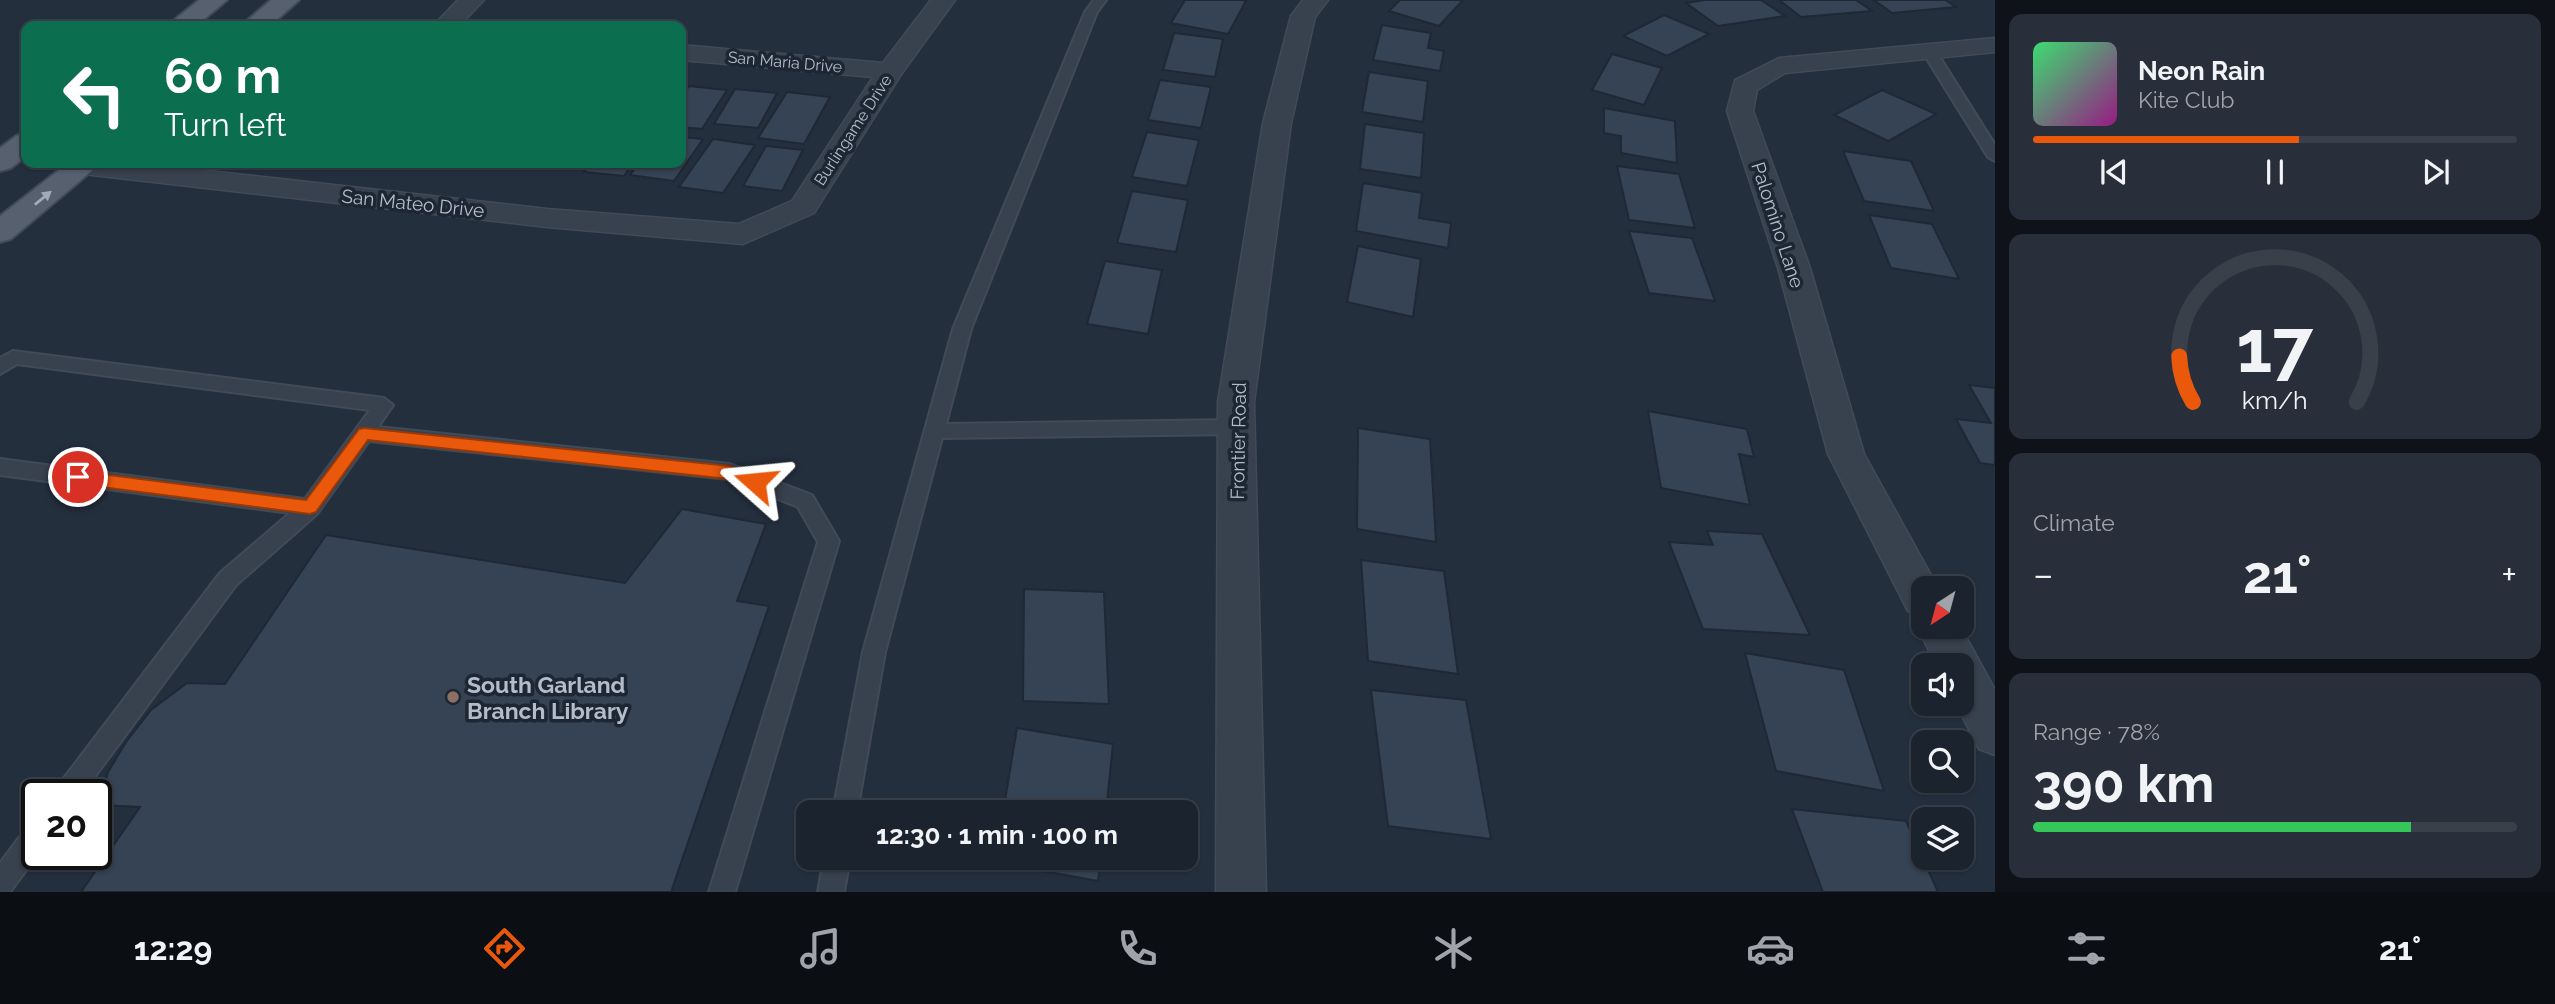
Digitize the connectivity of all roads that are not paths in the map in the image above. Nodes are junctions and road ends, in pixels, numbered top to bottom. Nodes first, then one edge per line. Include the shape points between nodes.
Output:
1 (215, 0) edge
2 (287, 0) edge
3 (472, 0) edge
4 (943, 0) edge
5 (1100, 0) edge
6 (1315, 0) edge
7 (187, 21) edge
8 (260, 21) edge
9 (450, 21) edge
10 (1995, 45) edge
11 (1929, 51) junction
12 (686, 52) edge
13 (890, 71) junction
14 (21, 146) edge
15 (1995, 156) edge
16 (0, 162) edge
17 (79, 168) edge
18 (115, 168) edge
19 (308, 168) edge
20 (286, 190) junction
21 (0, 232) edge
22 (743, 234) joint
23 (0, 368) edge
24 (1236, 427) junction
25 (934, 430) junction
26 (364, 433) junction
27 (0, 467) edge
28 (310, 508) junction
29 (1911, 576) edge
30 (1974, 694) edge
31 (1995, 734) edge
32 (78, 779) edge
33 (847, 800) edge
34 (21, 856) edge
35 (835, 870) edge
36 (0, 884) edge
37 (723, 892) edge
38 (831, 892) edge
39 (1241, 892) edge

1 - 7 main road
2 - 8 main road
3 - 9 street
4 - 13 street, Burlingame Drive
5 - 25 lane via 1047,115 962,329
6 - 24 street, Frontier Road via 1303,16 1277,123
10 - 11 street, Palomino Lane
11 - 15 lane
11 - 29 street, Palomino Lane via 1779,66 1744,86 1740,111 1794,268 1846,454
12 - 13 street, San Maria Drive
13 - 22 street, Burlingame Drive via 803,207
14 - 16 main road
21 -> 17 main road
18 - 20 street, San Mateo Drive
19 - 20 street
20 - 22 street, San Mateo Drive
23 - 26 lane via 13,357 384,405
24 - 25 lane
24 - 39 street, Frontier Road
25 - 33 lane via 874,652
26 - 28 lane
26 - 37 lane via 730,472 806,501 829,541
27 - 28 lane
28 - 32 lane via 228,579
30 - 31 street
34 - 36 lane
35 - 38 lane

